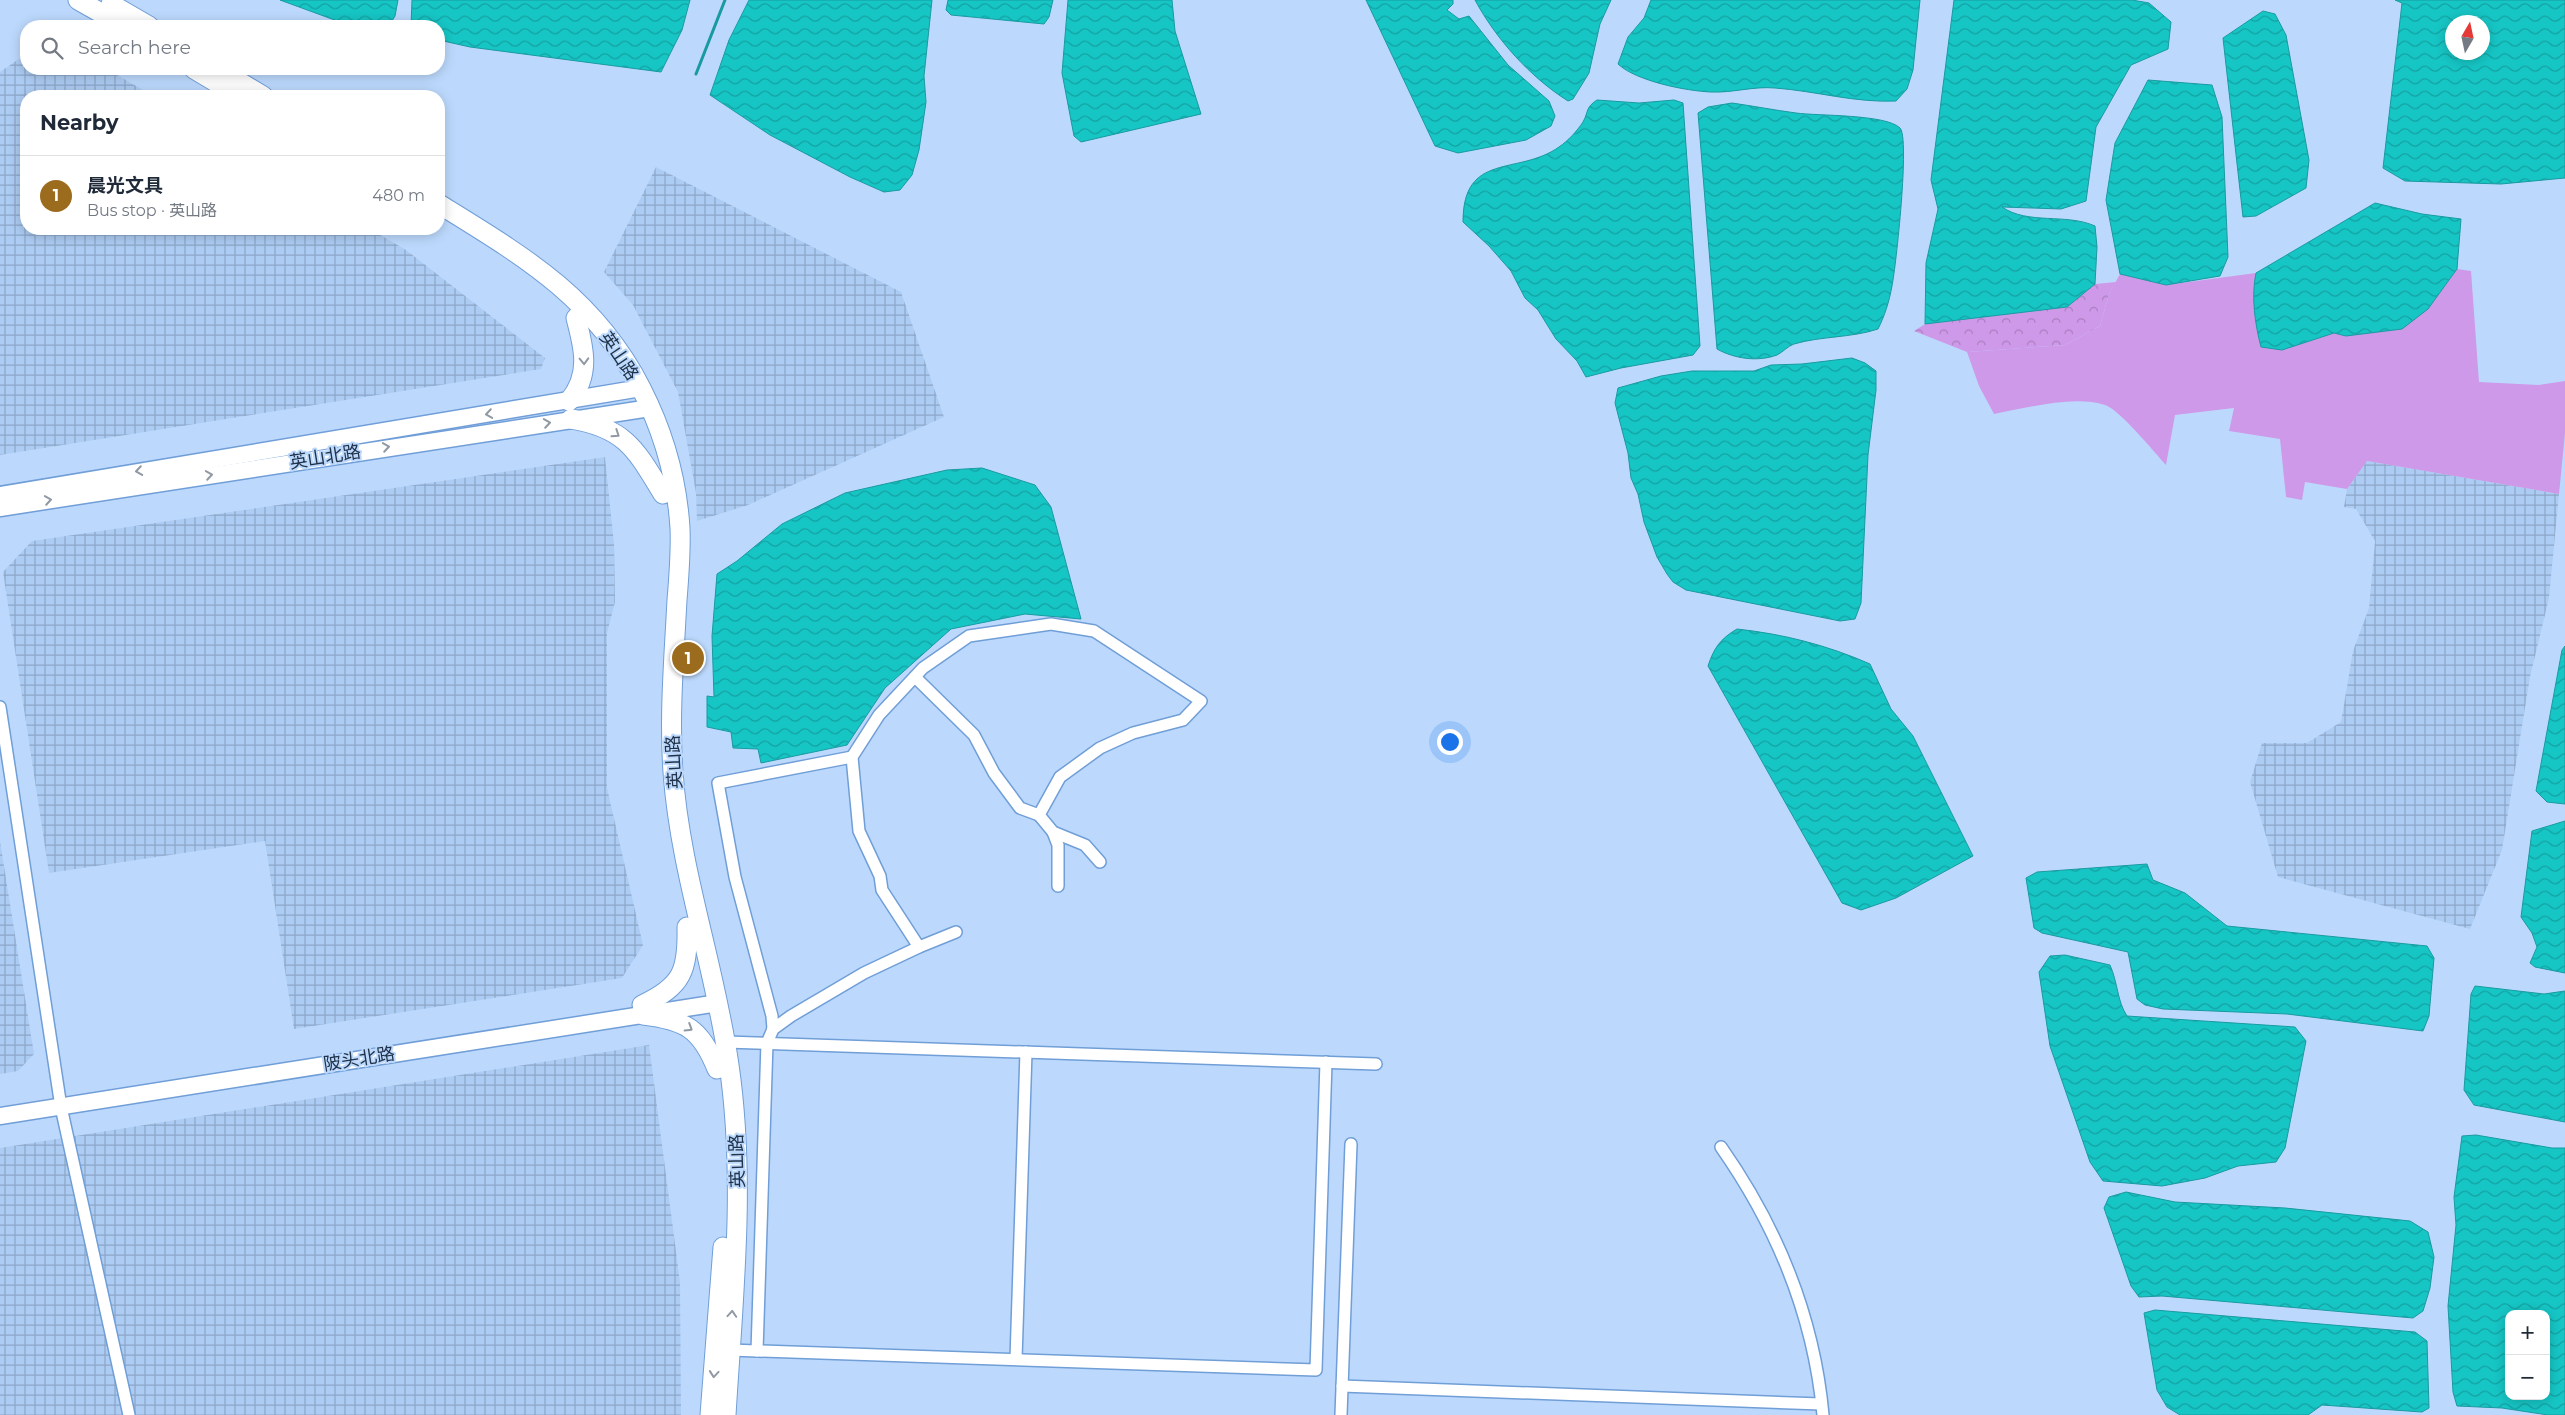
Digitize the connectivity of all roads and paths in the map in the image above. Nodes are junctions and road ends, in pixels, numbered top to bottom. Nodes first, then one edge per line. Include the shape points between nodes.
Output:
1 (78, 0) edge
2 (104, 0) edge
3 (113, 20) edge
4 (139, 20) edge
5 (204, 75) edge
6 (228, 75) edge
7 (229, 90) edge
8 (253, 90) edge
9 (445, 208) edge
10 (445, 223) edge
11 (576, 318) junction
12 (634, 390) junction
13 (643, 408) junction
14 (570, 410) junction
15 (0, 494) edge
16 (663, 494) junction
17 (0, 508) edge
18 (915, 677) junction
19 (0, 707) edge
20 (852, 757) junction
21 (1039, 815) junction
22 (1053, 832) junction
23 (1100, 862) dead end
24 (1058, 886) dead end
25 (688, 927) junction
26 (956, 932) dead end
27 (919, 947) junction
28 (711, 999) junction
29 (643, 1010) junction
30 (773, 1029) junction
31 (726, 1042) junction
32 (767, 1043) junction
33 (1026, 1052) junction
34 (1326, 1062) junction
35 (1376, 1064) dead end
36 (717, 1069) junction
37 (60, 1102) junction
38 (0, 1107) edge
39 (0, 1116) edge
40 (1351, 1144) dead end
41 (1720, 1147) dead end
42 (730, 1350) junction
43 (757, 1351) junction
44 (1016, 1359) junction
45 (1342, 1386) junction
46 (1822, 1409) edge
47 (129, 1415) edge
48 (710, 1415) edge
49 (726, 1415) edge
50 (1341, 1415) edge

1 - 3 main road
2 - 4 main road
5 - 7 main road
6 - 8 main road
9 - 12 main road, 英山路 via 534,263 561,285 608,336
10 - 11 main road, 英山路 via 526,274
11 - 12 main road, 英山路
11 -> 14 main road via 586,364
12 - 13 main road, 英山路
12 - 14 main road, 英山北路
13 - 14 main road, 英山北路
13 - 16 main road, 英山路
13 - 28 main road, 英山路 via 668,459 680,526 672,716 676,806
14 -> 15 main road, 英山北路
14 -> 16 main road via 618,434 639,456
17 -> 14 main road, 英山北路
16 - 25 main road, 英山路 via 668,561 659,716 660,774 668,840
18 - 20 street via 879,715
18 - 21 street via 974,735 994,773 1020,808
18 - 21 street via 969,636 1051,624 1094,631 1201,702 1183,720 1132,733 1100,748 1060,777
19 - 37 street
20 - 27 street via 860,831 880,876 882,890
20 - 30 street via 718,783 735,877
21 - 22 street
22 - 23 street via 1085,845
22 - 24 street via 1058,845
25 - 28 main road, 英山路
25 - 29 main road via 687,958 680,979
26 - 27 street
27 - 30 street via 864,973
28 - 29 main road, 陂头北路
28 - 31 main road, 英山路
28 - 36 main road, 英山路
29 -> 36 main road via 692,1028 708,1047
29 - 37 main road, 陂头北路
30 - 32 street
31 - 32 street
42 -> 31 main road, 英山路 via 738,1166
32 - 33 street
32 - 43 street
33 - 34 street
33 - 44 street
34 - 35 street
34 - 44 street via 1316,1370
36 -> 48 main road, 英山路 via 724,1134 725,1193
37 - 38 main road, 陂头北路
37 - 39 main road, 陂头北路
37 - 47 street
40 - 45 street
41 - 46 street via 1752,1193 1788,1269 1810,1340
42 - 43 street
42 - 49 main road, 英山路
43 - 44 street
45 - 46 street
45 - 50 street

